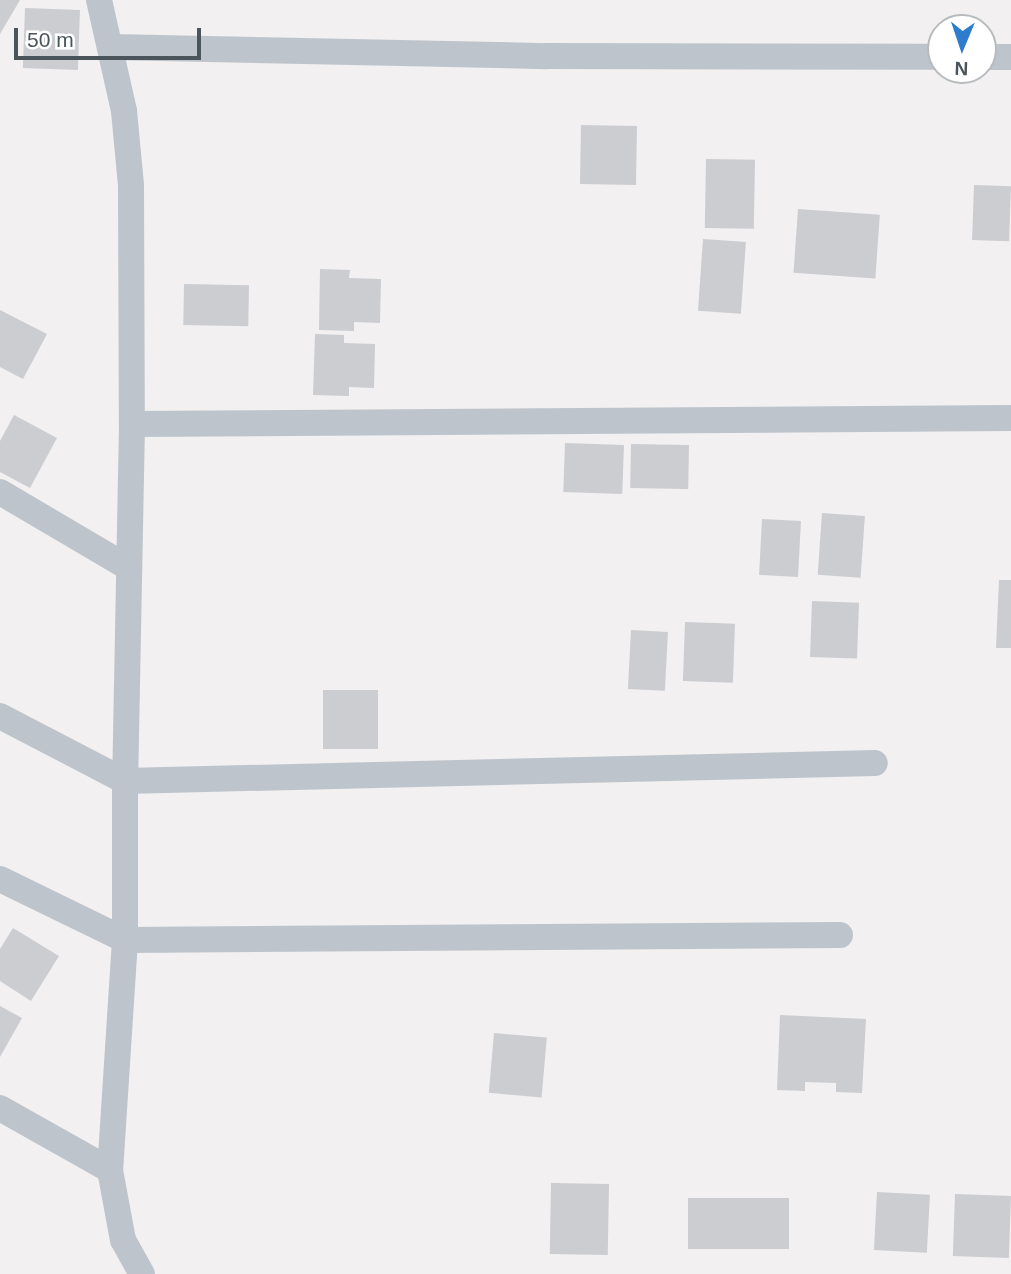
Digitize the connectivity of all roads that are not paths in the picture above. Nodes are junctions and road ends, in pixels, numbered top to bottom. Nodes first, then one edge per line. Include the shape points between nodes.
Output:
1 (99, 0) edge
2 (111, 47) junction
3 (927, 57) edge
4 (1011, 418) edge
5 (132, 424) junction
6 (0, 492) edge
7 (129, 568) junction
8 (0, 716) edge
9 (875, 763) dead end
10 (125, 781) junction
11 (0, 878) edge
12 (840, 935) dead end
13 (125, 940) junction
14 (0, 1108) edge
15 (110, 1170) junction
16 (142, 1274) edge

1 - 2 street
2 - 3 street via 547,57
2 - 5 street via 124,111 131,185
4 - 5 street
5 - 7 street
6 - 7 street
7 - 10 street
8 - 10 street
9 - 10 street
10 - 13 street
11 - 13 street
12 - 13 street
13 - 15 street
14 - 15 street
15 - 16 street via 123,1240

